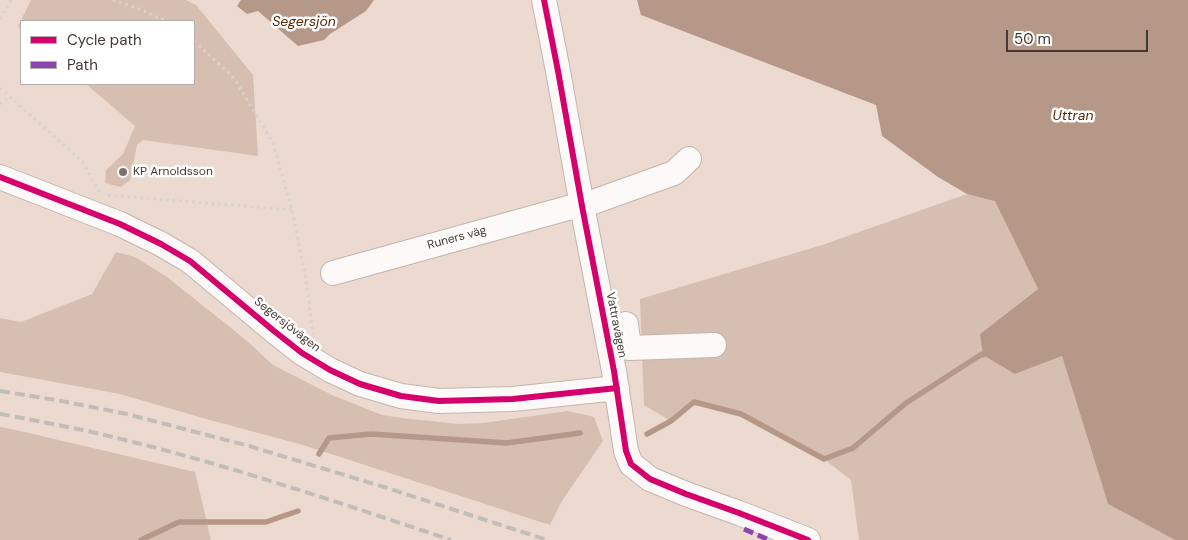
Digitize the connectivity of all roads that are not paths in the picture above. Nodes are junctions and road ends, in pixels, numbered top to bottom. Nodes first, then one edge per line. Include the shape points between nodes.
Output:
1 (544, 0) edge
2 (689, 159) dead end
3 (0, 176) edge
4 (582, 206) junction
5 (333, 272) dead end
6 (626, 324) dead end
7 (714, 345) dead end
8 (619, 346) junction
9 (617, 388) junction
10 (808, 540) edge

1 - 4 street, Vattravägen
2 - 4 street, Runers väg via 674,173
3 - 9 street, Segersjövägen via 161,244 190,261 302,353 360,384 400,396 440,401 513,399
4 - 5 street, Runers väg
4 - 8 street, Vattravägen
6 - 8 street
7 - 8 street
8 - 9 street, Vattravägen
9 - 10 street, Vattravägen via 626,451 631,464 650,479

